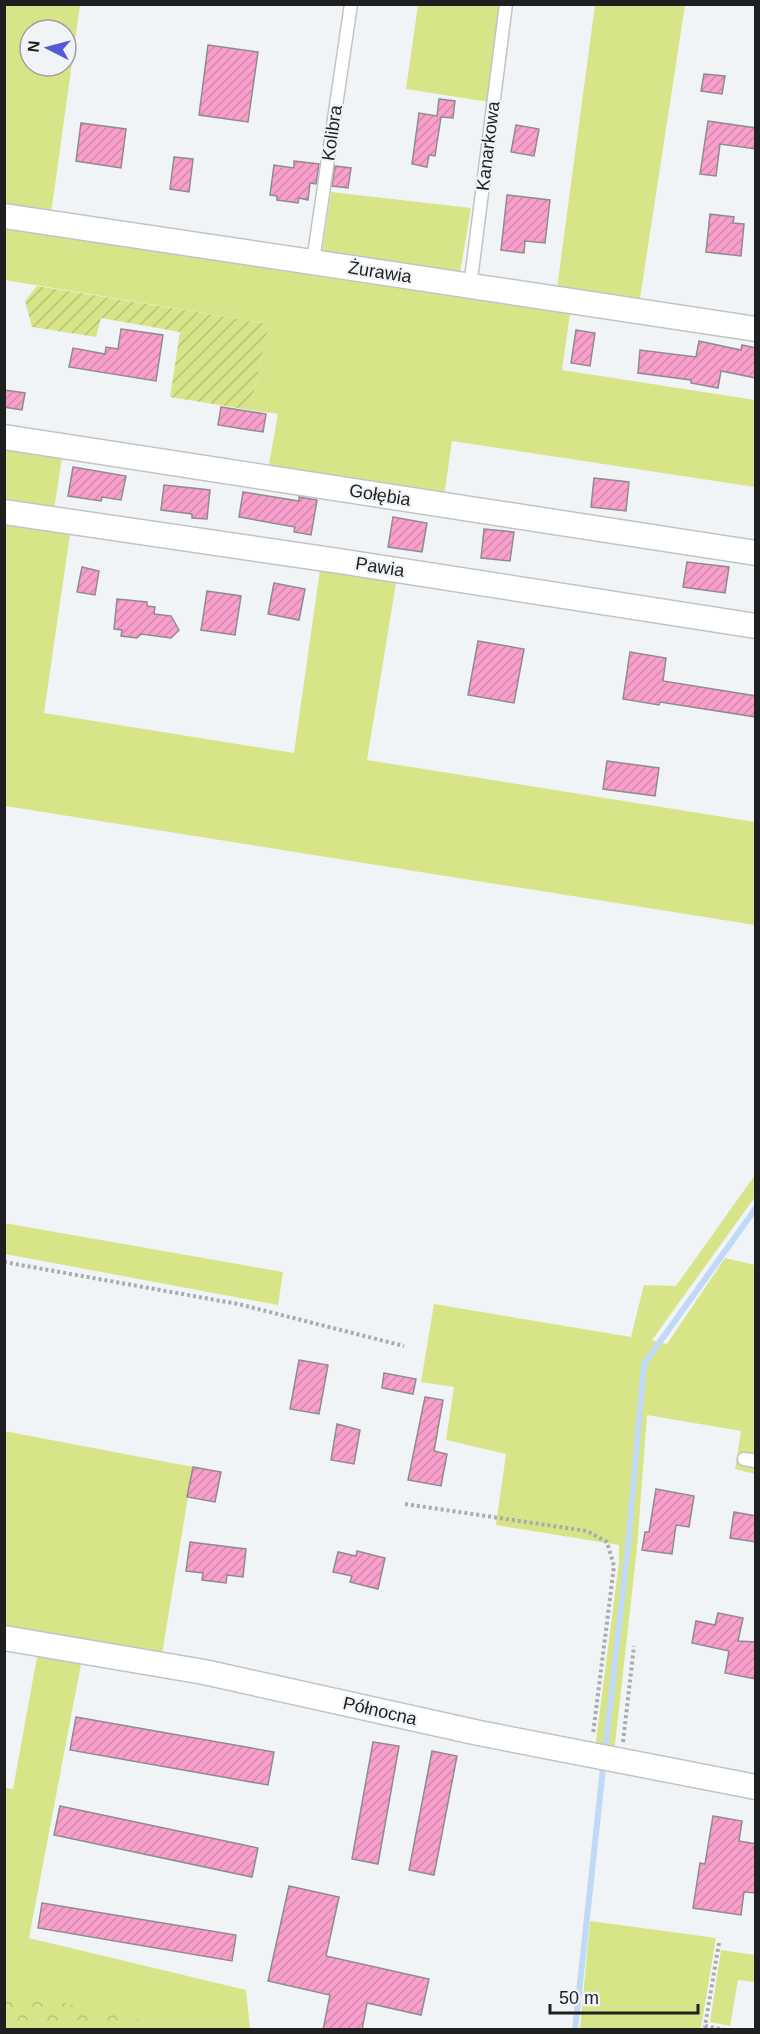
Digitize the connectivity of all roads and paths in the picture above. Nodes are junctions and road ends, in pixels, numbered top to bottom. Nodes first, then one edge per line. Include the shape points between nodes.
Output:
1 (351, 4) edge
2 (506, 4) edge
3 (4, 216) edge
4 (313, 261) junction
5 (470, 287) junction
6 (756, 329) edge
7 (4, 437) edge
8 (4, 512) edge
9 (756, 553) edge
10 (756, 626) edge
11 (4, 1262) edge
12 (404, 1346) dead end
13 (405, 1504) dead end
14 (4, 1638) edge
15 (634, 1646) dead end
16 (591, 1754) junction
17 (621, 1760) junction
18 (756, 1787) edge
19 (719, 1944) dead end
20 (725, 2030) edge

1 - 4 lane, Kolibra
2 - 5 lane, Kanarkowa
3 - 4 street, Żurawia
4 - 5 street, Żurawia
5 - 6 street, Żurawia
7 - 9 street, Gołębia
8 - 10 street, Pawia
11 - 12 path via 238,1304
13 - 16 path via 587,1531 607,1542 614,1566
14 - 16 street, Północna via 204,1672
15 - 17 path
16 - 17 street, Północna
17 - 18 street, Północna
19 - 20 path via 705,2026

